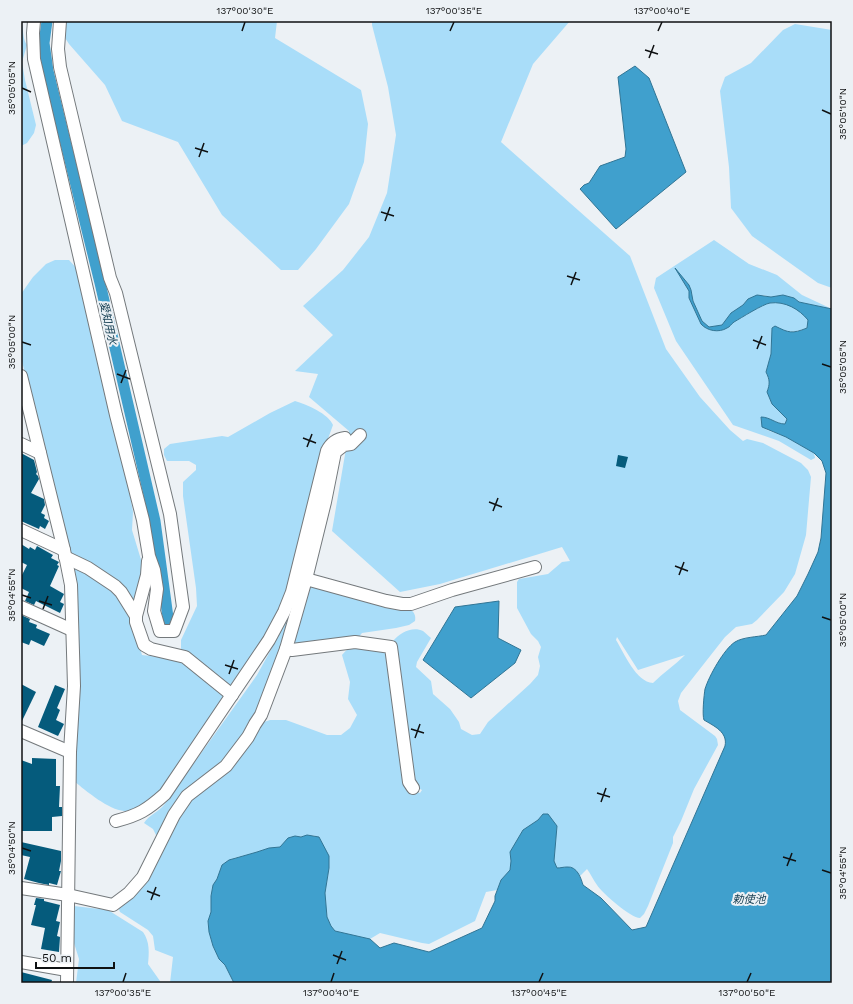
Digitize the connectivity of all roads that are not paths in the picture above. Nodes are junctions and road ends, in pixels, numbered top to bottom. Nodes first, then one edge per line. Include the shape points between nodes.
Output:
1 (34, 21) edge
2 (60, 21) edge
3 (21, 376) edge
4 (21, 444) edge
5 (40, 453) junction
6 (21, 530) edge
7 (65, 553) junction
8 (149, 556) junction
9 (535, 567) dead end
10 (306, 579) junction
11 (21, 607) edge
12 (136, 616) junction
13 (72, 630) junction
14 (286, 649) junction
15 (232, 695) junction
16 (21, 731) edge
17 (70, 752) junction
18 (413, 788) dead end
19 (116, 821) dead end
20 (21, 888) edge
21 (68, 895) junction
22 (21, 962) edge
23 (67, 970) junction
24 (67, 983) edge

1 - 8 street via 34,59 116,416 143,520
2 - 8 street via 60,66 170,514 183,607 174,632 160,631 154,611 157,590
3 - 5 street
4 - 5 street
5 - 7 street
6 - 7 street
7 - 12 street via 115,586
7 - 13 street via 71,584
8 - 12 street via 147,575
9 - 10 street via 411,604 386,601
10 - 14 street
10 - 15 street via 335,452 344,445 351,444 360,435 338,439 327,450 292,592 269,640
11 - 13 street
12 - 15 street via 144,645 185,657
13 - 17 street via 74,686
14 - 18 street via 355,642 391,647 409,782
14 - 21 street via 261,715 248,737 226,766 187,796 174,815 143,877 129,893 113,905
15 - 19 street via 165,794 150,808 135,816
16 - 17 street
17 - 21 street
20 - 21 street
21 - 23 street
22 - 23 street
23 - 24 street

